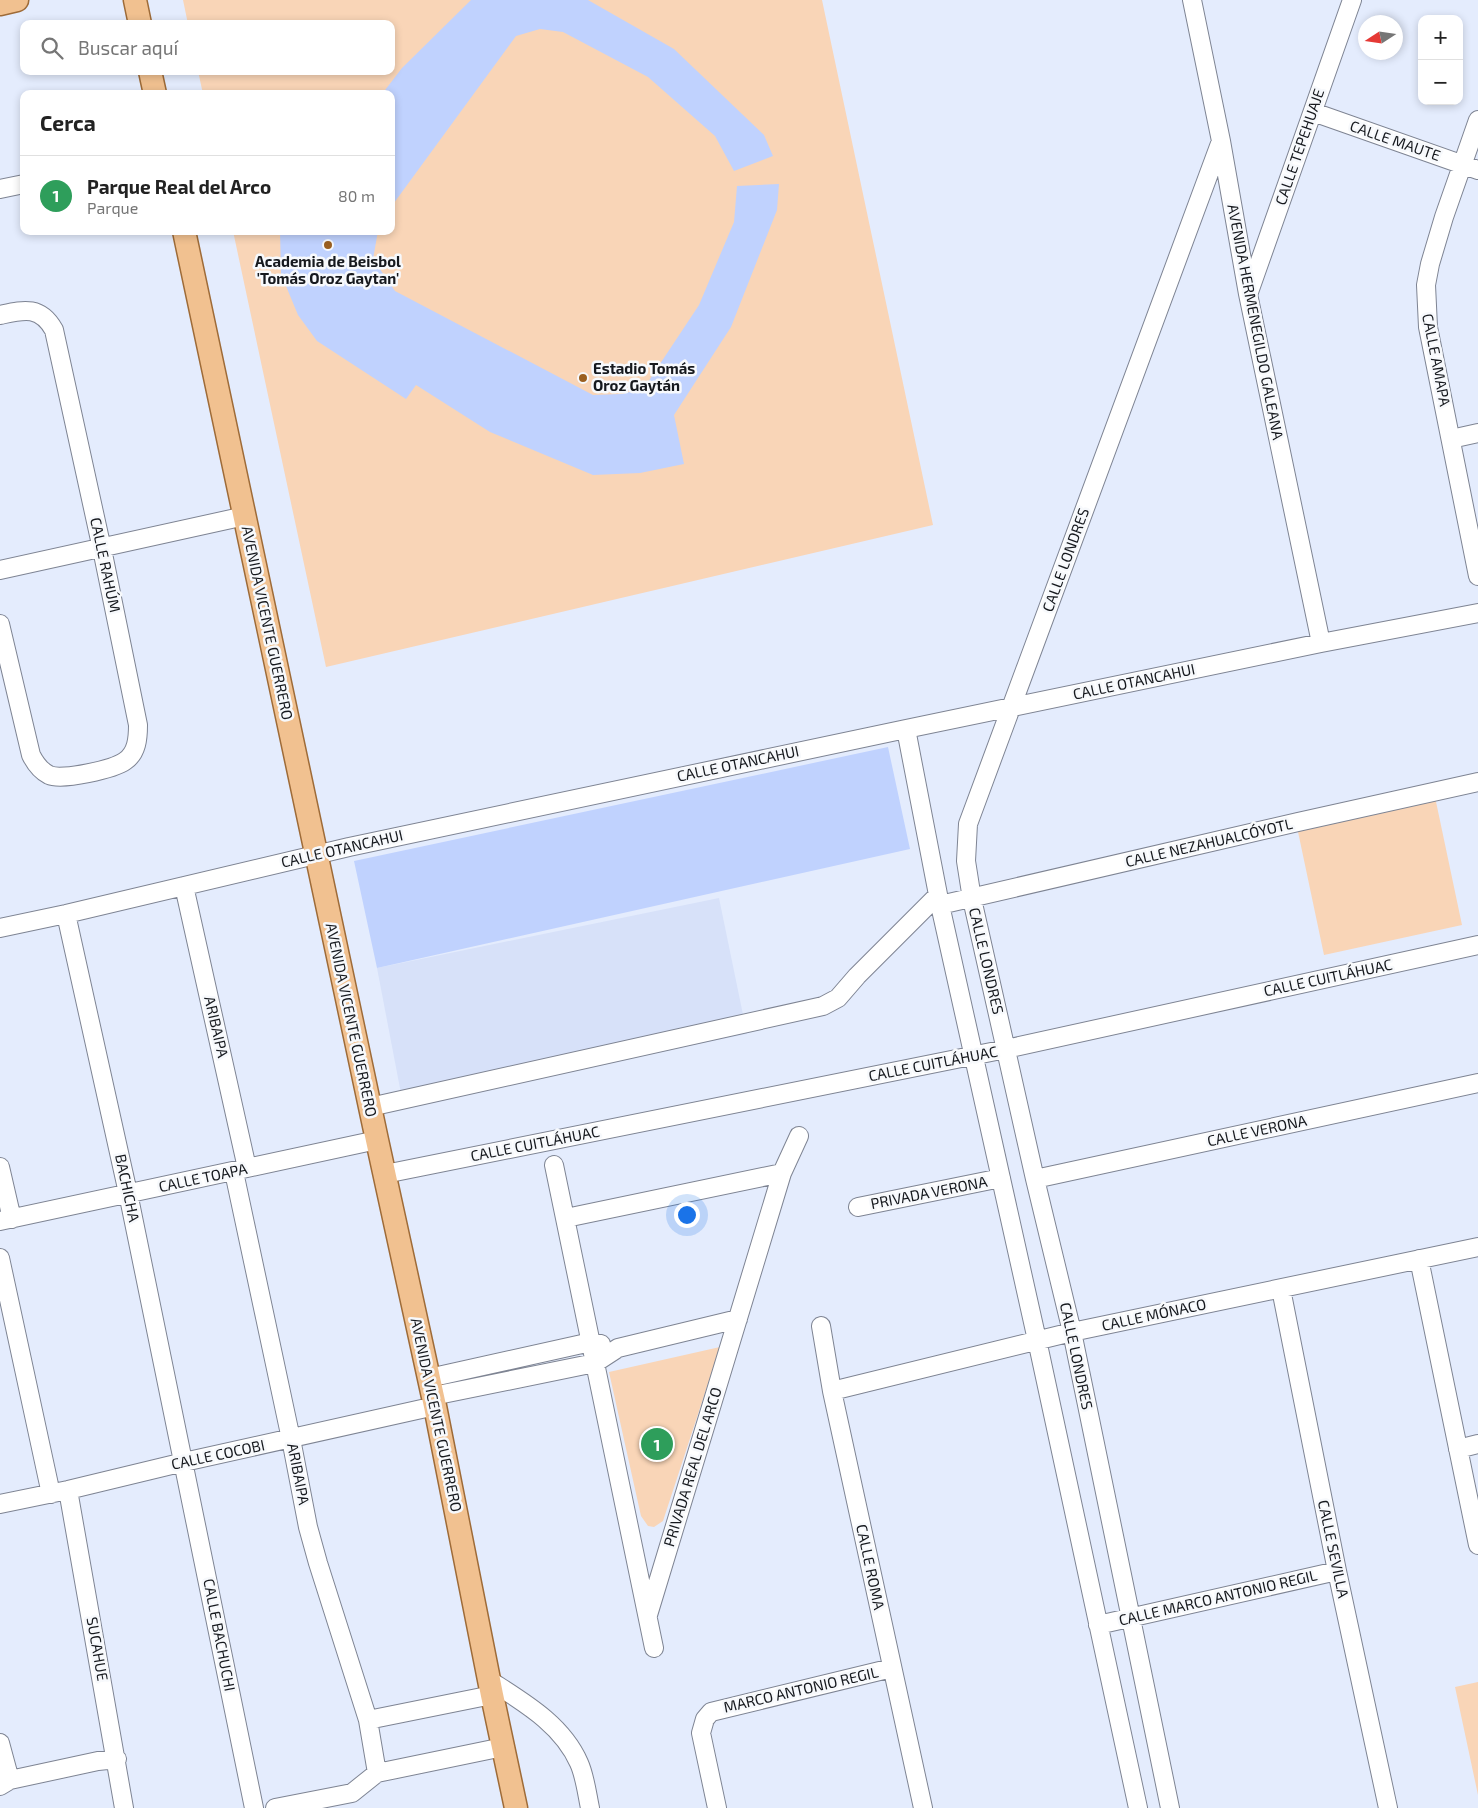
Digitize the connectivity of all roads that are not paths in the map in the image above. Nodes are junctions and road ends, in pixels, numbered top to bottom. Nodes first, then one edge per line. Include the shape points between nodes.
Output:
1 (17, 0) edge
2 (134, 0) edge
3 (1192, 0) edge
4 (1352, 0) edge
5 (0, 4) edge
6 (139, 20) edge
7 (151, 75) edge
8 (154, 90) edge
9 (1313, 112) junction
10 (1478, 120) edge
11 (1221, 141) junction
12 (1470, 167) edge
13 (20, 185) edge
14 (0, 189) edge
15 (185, 235) edge
16 (1248, 294) junction
17 (0, 315) edge
18 (1478, 433) edge
19 (1451, 439) junction
20 (245, 516) junction
21 (102, 549) junction
22 (0, 570) edge
23 (1478, 576) edge
24 (1478, 613) edge
25 (0, 624) edge
26 (1321, 643) junction
27 (1011, 708) junction
28 (906, 729) junction
29 (1478, 782) edge
30 (316, 855) junction
31 (184, 886) junction
32 (972, 898) junction
33 (939, 900) junction
34 (66, 914) junction
35 (0, 928) edge
36 (1478, 945) edge
37 (1006, 1049) junction
38 (973, 1056) junction
39 (1478, 1083) edge
40 (370, 1107) junction
41 (799, 1136) dead end
42 (376, 1140) junction
43 (554, 1165) dead end
44 (0, 1167) edge
45 (241, 1170) junction
46 (782, 1173) junction
47 (385, 1174) junction
48 (1001, 1178) junction
49 (1035, 1179) junction
50 (128, 1194) junction
51 (858, 1207) dead end
52 (566, 1218) junction
53 (6, 1220) edge
54 (1478, 1247) edge
55 (0, 1258) edge
56 (1419, 1259) junction
57 (1281, 1289) junction
58 (738, 1319) junction
59 (821, 1326) dead end
60 (1072, 1332) junction
61 (1037, 1340) junction
62 (591, 1342) junction
63 (618, 1348) junction
64 (595, 1363) junction
65 (832, 1391) junction
66 (432, 1393) junction
67 (291, 1439) junction
68 (1478, 1444) edge
69 (1458, 1449) junction
70 (184, 1462) junction
71 (59, 1492) junction
72 (0, 1504) edge
73 (1478, 1545) edge
74 (1337, 1571) junction
75 (648, 1615) junction
76 (1130, 1618) junction
77 (1098, 1624) junction
78 (654, 1648) dead end
79 (892, 1668) junction
80 (490, 1688) junction
81 (368, 1720) junction
82 (0, 1743) edge
83 (503, 1747) junction
84 (117, 1759) junction
85 (377, 1773) junction
86 (5, 1783) edge
87 (354, 1800) edge
88 (124, 1808) edge
89 (254, 1808) edge
90 (275, 1808) edge
91 (516, 1808) edge
92 (590, 1808) edge
93 (717, 1808) edge
94 (923, 1808) edge
95 (1138, 1808) edge
96 (1170, 1808) edge
97 (1388, 1808) edge

1 - 5 main road
2 - 6 main road
3 - 11 street, AVENIDA HERMENEGILDO GALEANA
4 - 9 street, CALLE TEPEHUAJE
7 - 8 main road
9 - 12 street, CALLE MAUTE
9 - 16 street, CALLE TEPEHUAJE
10 - 12 street, CALLE AMAPA
11 - 16 street, AVENIDA HERMENEGILDO GALEANA
11 - 27 street, CALLE LONDRES
12 - 19 street, CALLE AMAPA via 1444,217 1426,285 1428,326
13 - 14 street
15 - 20 main road, AVENIDA VICENTE GUERRERO
16 - 26 street, AVENIDA HERMENEGILDO GALEANA
17 - 21 street, CALLE RAHÚM via 23,310 35,312 49,321 54,330
18 - 19 street
19 - 23 street, CALLE AMAPA
20 - 21 street
20 - 30 main road, AVENIDA VICENTE GUERRERO
21 - 22 street
21 - 25 street, CALLE RAHÚM via 138,726 138,743 125,761 90,773 55,777 48,775 35,762
24 - 26 street, CALLE OTANCAHUI
26 - 27 street, CALLE OTANCAHUI
27 - 28 street, CALLE OTANCAHUI
27 - 32 street, CALLE LONDRES via 968,824 966,861
28 - 30 street, CALLE OTANCAHUI
28 - 33 street
29 - 32 street, CALLE NEZAHUALCÓYOTL
30 - 31 street, CALLE OTANCAHUI
30 - 40 main road, AVENIDA VICENTE GUERRERO
31 - 34 street, CALLE OTANCAHUI
31 - 45 street, ARIBAIPA
32 - 33 street, CALLE NEZAHUALCÓYOTL
32 - 37 street, CALLE LONDRES
33 - 38 street
33 - 40 street via 857,976 838,998 823,1006
34 - 35 street, CALLE OTANCAHUI
34 - 50 street, BACHICHA
36 - 37 street, CALLE CUITLÁHUAC
37 - 38 street, CALLE CUITLÁHUAC
37 - 49 street, CALLE LONDRES
38 - 47 street, CALLE CUITLÁHUAC
38 - 48 street
39 - 49 street, CALLE VERONA
40 - 42 main road, AVENIDA VICENTE GUERRERO
41 - 46 street, PRIVADA REAL DEL ARCO
42 - 45 street, CALLE TOAPA
42 - 47 main road, AVENIDA VICENTE GUERRERO
43 - 52 street, PRIVADA REAL DEL ARCO
44 - 53 street
45 - 50 street, CALLE TOAPA
45 - 67 street, ARIBAIPA
46 - 52 street
46 - 58 street, PRIVADA REAL DEL ARCO
47 - 66 main road, AVENIDA VICENTE GUERRERO
48 - 51 street, PRIVADA VERONA
48 - 61 street
49 - 60 street, CALLE LONDRES
50 - 53 street, CALLE TOAPA
50 - 70 street, BACHICHA
52 - 62 street, PRIVADA REAL DEL ARCO
54 - 56 street, CALLE MÓNACO
55 - 71 street, SUCAHUE
56 - 57 street, CALLE MÓNACO
56 - 69 street
57 - 60 street, CALLE MÓNACO
57 - 74 street, CALLE SEVILLA
58 - 63 street
58 - 75 street, PRIVADA REAL DEL ARCO
59 - 65 street, CALLE ROMA
60 - 61 street, CALLE MÓNACO
60 - 76 street, CALLE LONDRES
61 - 65 street, CALLE MÓNACO
61 - 77 street
62 - 63 street
62 - 64 street, PRIVADA REAL DEL ARCO
62 - 66 street
63 - 64 street
64 - 66 street
64 - 75 street, PRIVADA REAL DEL ARCO
65 - 79 street, CALLE ROMA
66 - 67 street, CALLE COCOBI
66 - 80 main road, AVENIDA VICENTE GUERRERO
67 - 70 street, CALLE COCOBI
67 - 81 street, ARIBAIPA via 308,1526
68 - 69 street
69 - 73 street
70 - 71 street, CALLE COCOBI
70 - 89 street, CALLE BACHUCHI
71 - 72 street, CALLE COCOBI
71 - 84 street, SUCAHUE
74 - 76 street, CALLE MARCO ANTONIO REGIL
74 - 97 street, CALLE SEVILLA
75 - 78 street, PRIVADA REAL DEL ARCO
76 - 77 street, CALLE MARCO ANTONIO REGIL
76 - 96 street, CALLE LONDRES
77 - 95 street
79 - 93 street, MARCO ANTONIO REGIL via 711,1712 701,1733
79 - 94 street, CALLE ROMA
80 - 81 street
80 - 83 main road, AVENIDA VICENTE GUERRERO
80 - 92 street via 529,1705 570,1745 580,1764
81 - 85 street, ARIBAIPA
82 - 86 street
83 - 85 street
83 - 91 main road, AVENIDA VICENTE GUERRERO
84 - 86 street
84 - 88 street, SUCAHUE
85 - 87 street
87 - 90 street

